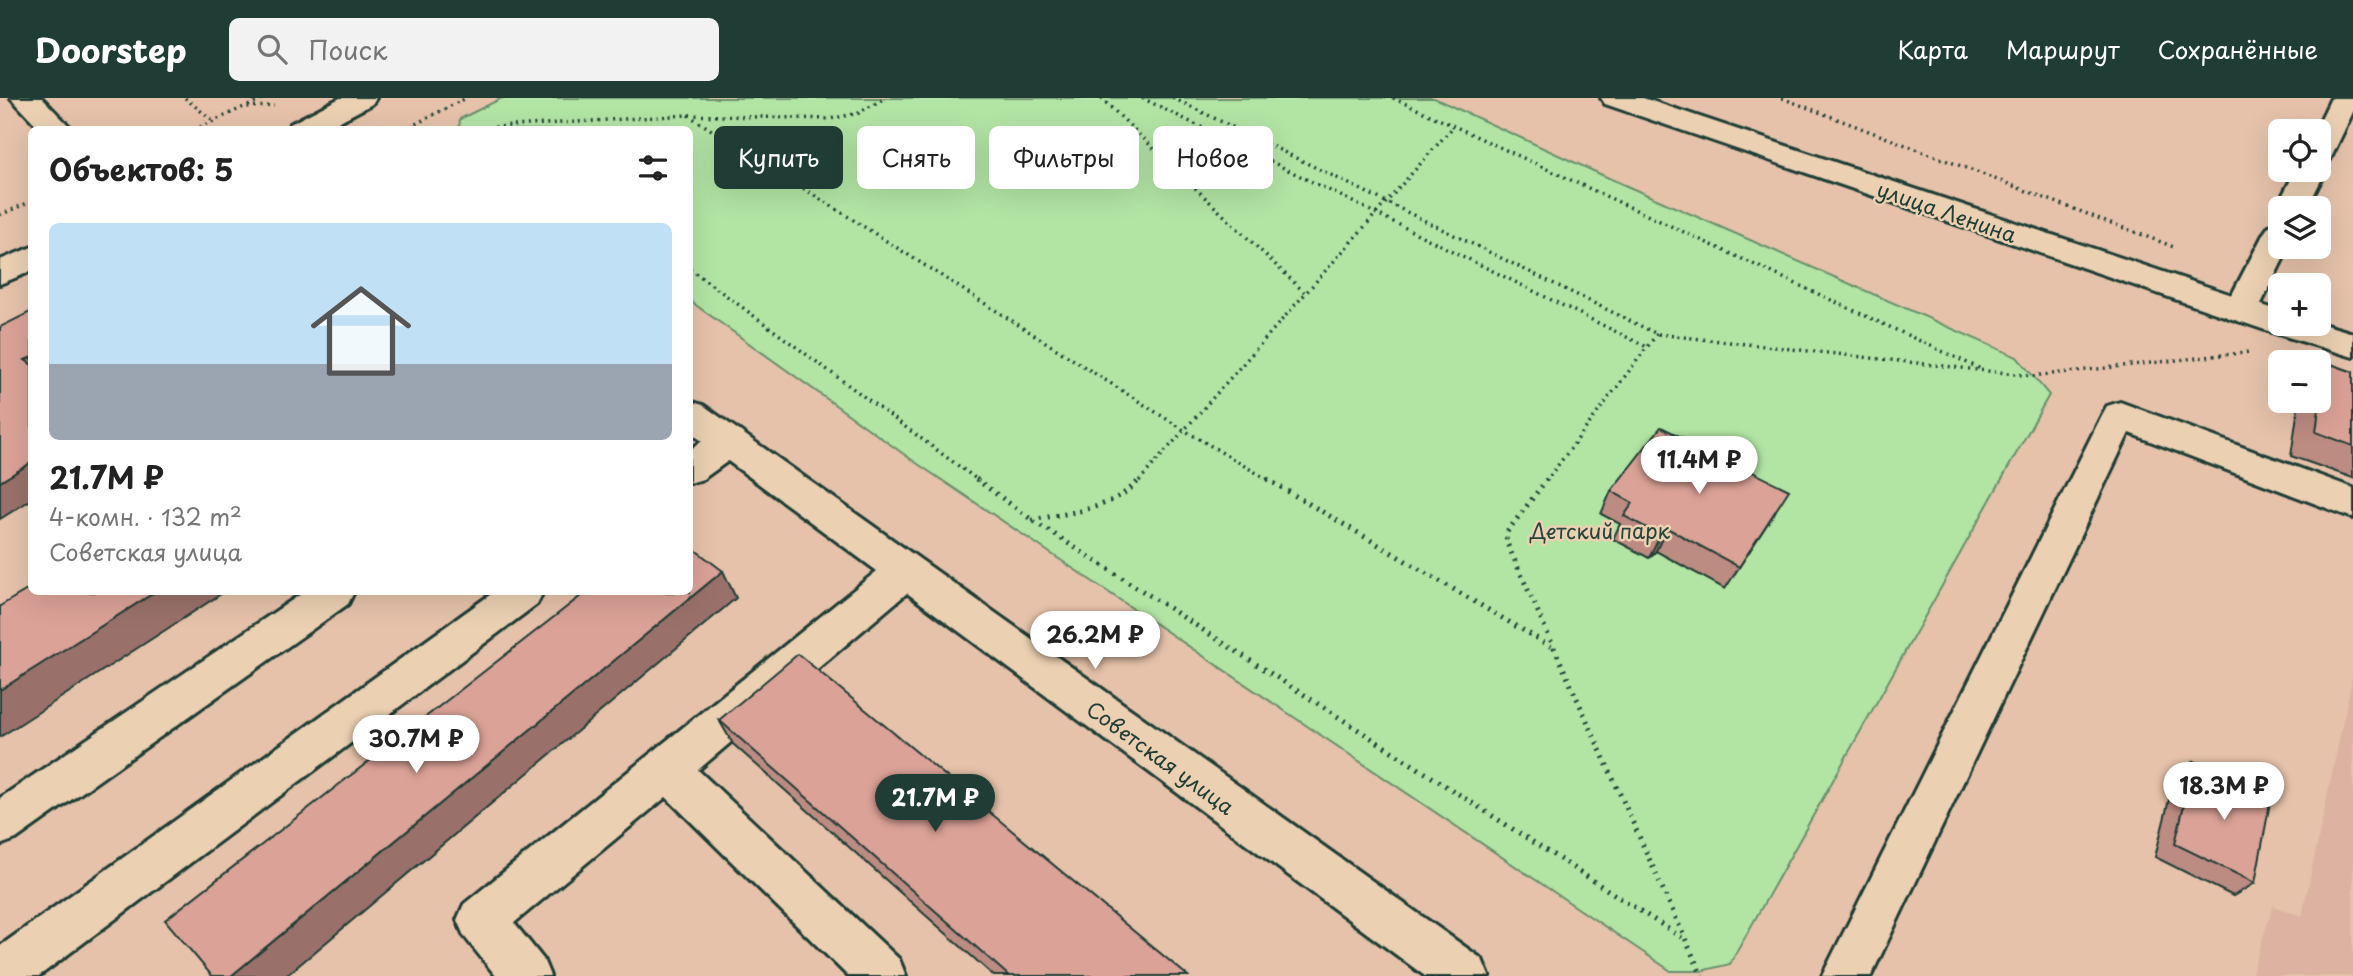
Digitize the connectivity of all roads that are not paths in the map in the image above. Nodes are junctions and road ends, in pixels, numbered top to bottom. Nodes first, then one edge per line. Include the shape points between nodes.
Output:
1 (25, 98) edge
2 (362, 98) edge
3 (1615, 98) edge
4 (2345, 98) edge
5 (55, 126) edge
6 (308, 126) edge
7 (2331, 128) edge
8 (2268, 257) edge
9 (28, 260) edge
10 (0, 274) edge
11 (2241, 310) junction
12 (2268, 319) edge
13 (2324, 336) edge
14 (2353, 345) edge
15 (693, 416) edge
16 (726, 443) junction
17 (693, 467) edge
18 (2353, 503) edge
19 (904, 572) junction
20 (330, 595) edge
21 (519, 595) edge
22 (667, 769) junction
23 (0, 824) edge
24 (0, 975) edge
25 (526, 976) edge
26 (882, 976) edge
27 (1465, 976) edge
28 (1846, 976) edge

1 - 5 street
2 - 6 street
3 - 11 street, улица Ленина
4 - 7 street
8 - 11 street
9 - 10 street
11 - 12 street, улица Ленина
13 - 14 street, улица Ленина
15 - 16 street, Советская улица
16 - 17 street
16 - 19 street, Советская улица
18 - 28 street via 2120,415
19 - 22 street
19 - 27 street, Советская улица
20 - 23 street
21 - 24 street
22 - 25 street via 481,920
22 - 26 street

